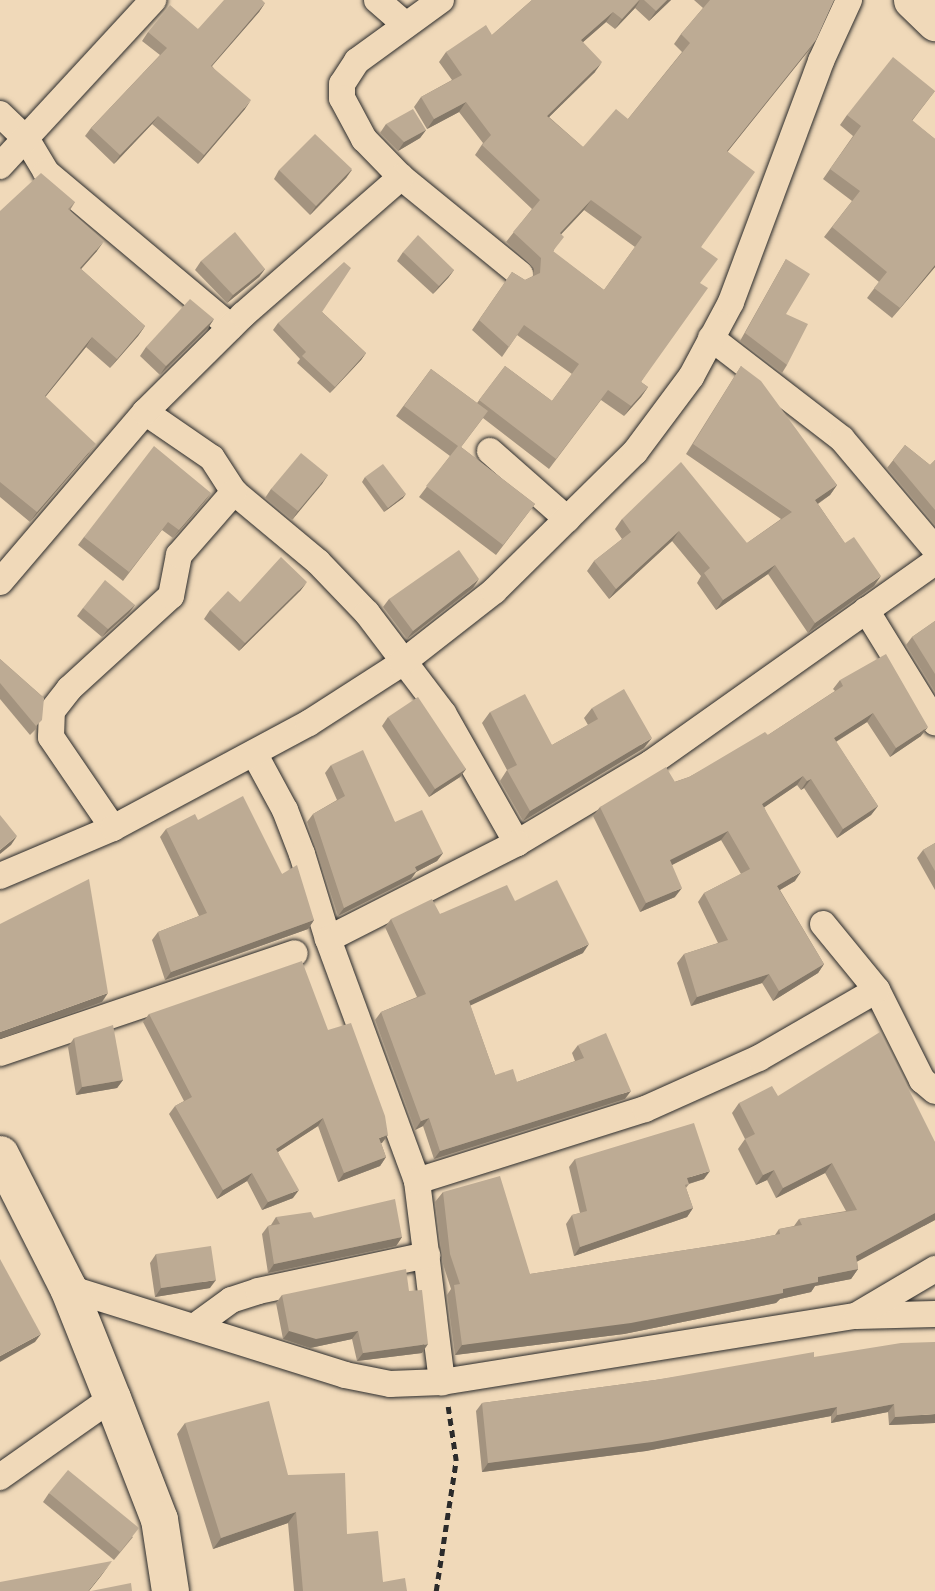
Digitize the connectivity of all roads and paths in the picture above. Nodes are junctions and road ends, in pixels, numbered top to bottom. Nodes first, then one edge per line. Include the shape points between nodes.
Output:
1 (153, 0) edge
2 (377, 0) edge
3 (441, 0) edge
4 (849, 0) edge
5 (912, 0) edge
6 (935, 22) edge
7 (406, 25) junction
8 (0, 114) edge
9 (27, 140) junction
10 (0, 166) edge
11 (401, 177) junction
12 (520, 274) edge
13 (231, 327) junction
14 (711, 338) junction
15 (145, 412) junction
16 (491, 451) dead end
17 (234, 492) junction
18 (567, 519) junction
19 (935, 549) edge
20 (935, 562) edge
21 (0, 582) edge
22 (866, 610) junction
23 (402, 663) junction
24 (935, 722) edge
25 (254, 753) junction
26 (113, 828) junction
27 (517, 844) junction
28 (0, 876) edge
29 (823, 924) dead end
30 (328, 939) junction
31 (295, 953) dead end
32 (877, 989) junction
33 (0, 1053) edge
34 (935, 1091) edge
35 (0, 1154) edge
36 (416, 1181) junction
37 (427, 1255) junction
38 (935, 1269) edge
39 (68, 1288) junction
40 (935, 1314) edge
41 (856, 1316) junction
42 (194, 1328) junction
43 (442, 1382) junction
44 (112, 1398) junction
45 (0, 1478) edge
46 (170, 1591) edge
47 (436, 1591) edge

1 - 9 street
2 - 7 street
3 - 7 street
4 - 14 street via 821,61 731,302
5 - 6 main road
7 - 11 street via 357,61 342,84 342,98 364,139
8 - 9 street
9 - 10 street
9 - 13 street via 46,172
11 - 12 street
11 - 13 street
13 - 15 street
14 - 18 street via 691,377 635,452
14 - 19 street via 842,439
15 - 17 street via 212,458
15 - 21 street
16 - 18 street
17 - 23 street via 318,562 368,613
17 - 26 street via 179,555 171,596 69,689 52,712 51,737
18 - 23 street via 494,591
20 - 22 street
22 - 24 street
22 - 27 street via 651,763
23 - 25 street
23 - 27 street via 443,713
25 - 26 street
25 - 30 street via 285,810
26 - 28 street
27 - 30 street
29 - 32 street
30 - 36 street
31 - 33 street
32 - 34 street via 922,1080
32 - 36 street via 760,1058 645,1109
35 - 39 main road
36 - 37 street
37 - 42 street via 258,1291 231,1300
37 - 43 street
38 - 41 street
39 - 42 street
39 - 44 main road
40 - 41 street
41 - 43 street
42 - 43 street via 345,1375 390,1384
43 - 47 path via 456,1461
44 - 45 street
44 - 46 main road via 159,1519

